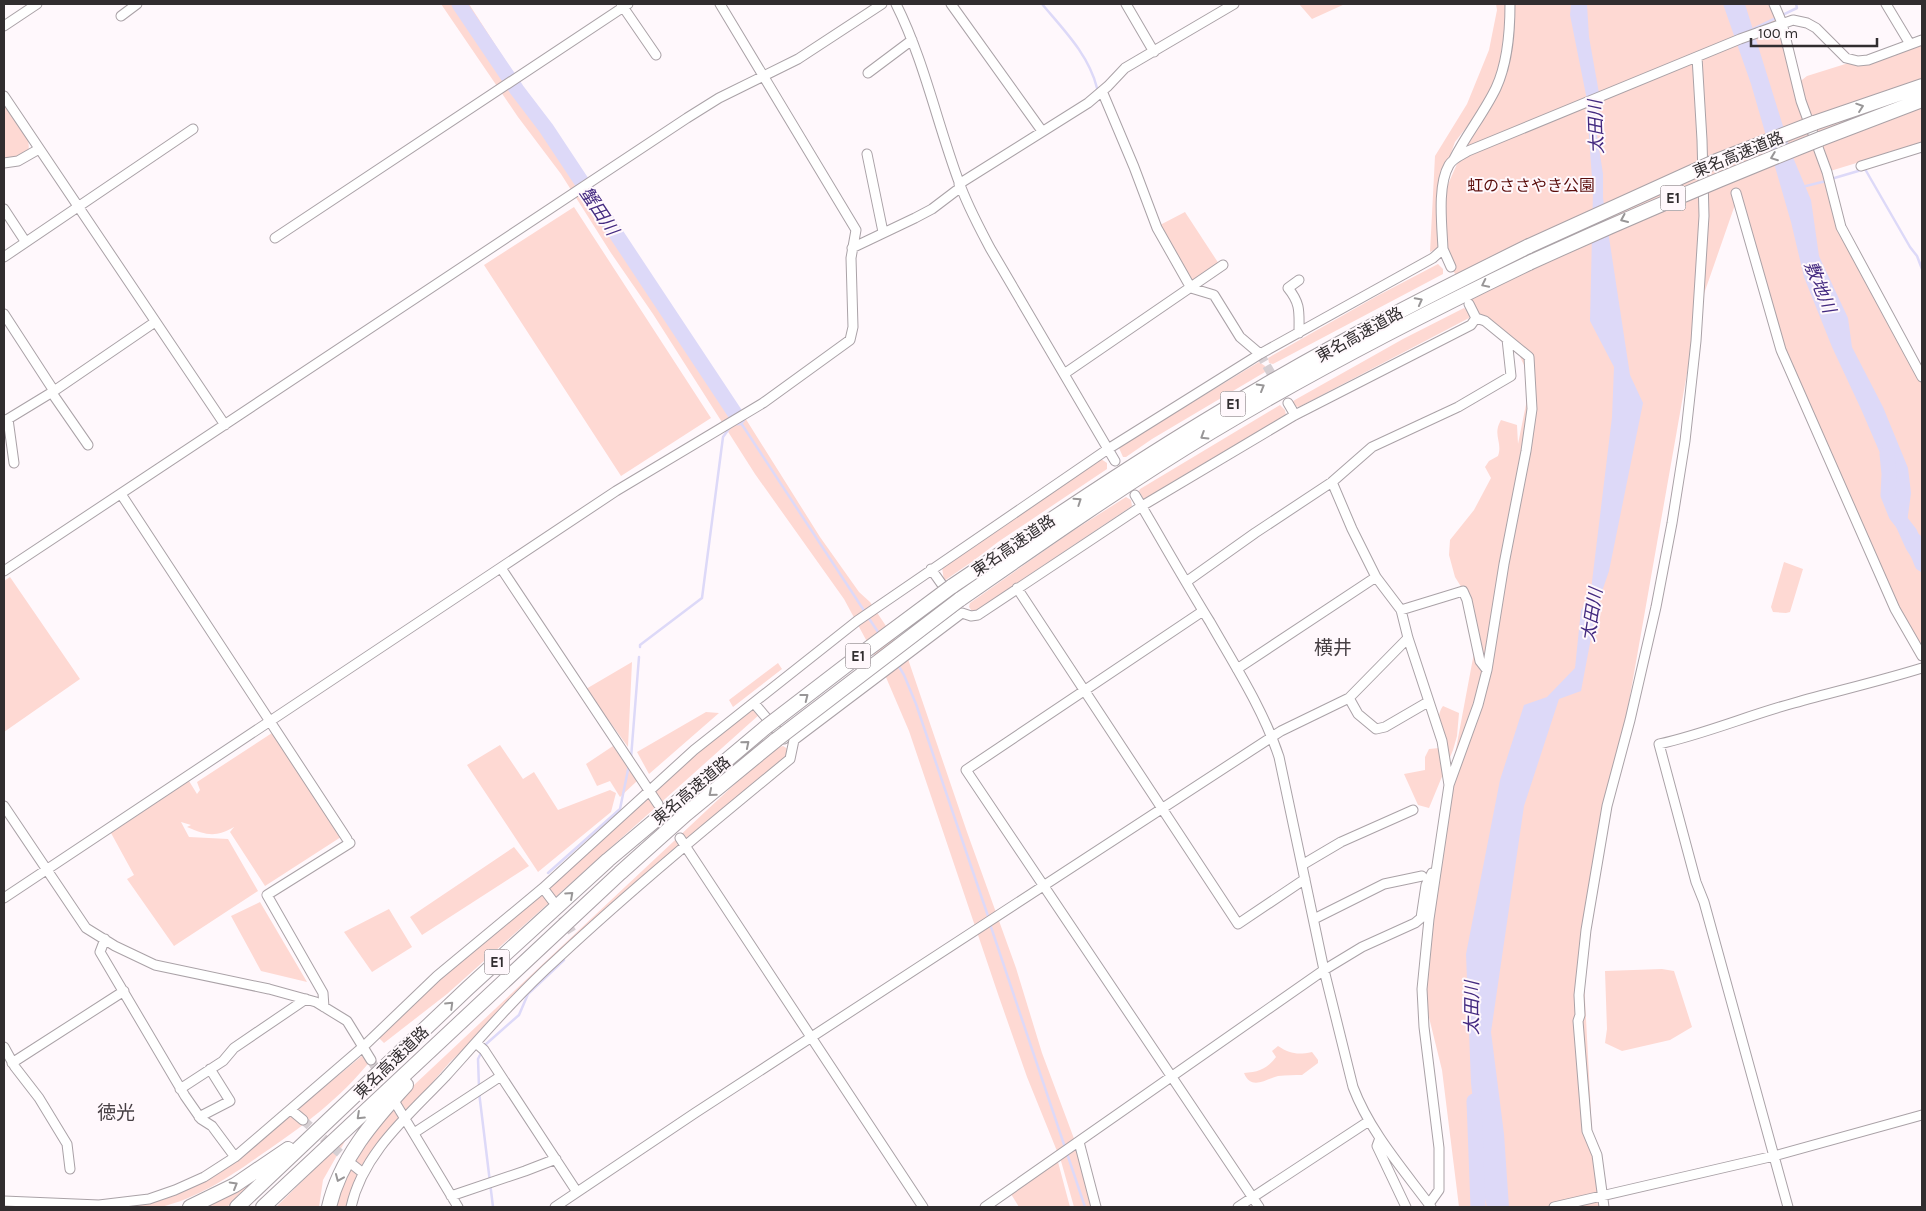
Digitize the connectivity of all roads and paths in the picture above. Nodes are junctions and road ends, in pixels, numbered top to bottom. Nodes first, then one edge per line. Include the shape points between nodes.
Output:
1 (37, 4) edge
2 (137, 4) edge
3 (882, 4) edge
4 (896, 4) edge
5 (951, 4) edge
6 (1126, 4) edge
7 (1234, 4) edge
8 (1510, 4) edge
9 (1774, 4) edge
10 (1886, 4) edge
11 (625, 5) edge
12 (724, 5) edge
13 (121, 16) dead end
14 (1782, 23) junction
15 (4, 26) edge
16 (912, 40) junction
17 (1922, 40) edge
18 (1910, 44) junction
19 (1154, 52) junction
20 (656, 55) dead end
21 (1697, 57) junction
22 (868, 73) dead end
23 (763, 76) junction
24 (1922, 86) edge
25 (1102, 91) junction
26 (4, 96) edge
27 (1922, 100) edge
28 (192, 130) dead end
29 (1042, 131) junction
30 (1922, 147) edge
31 (39, 149) junction
32 (867, 154) dead end
33 (1454, 159) junction
34 (4, 163) edge
35 (1861, 166) dead end
36 (960, 185) junction
37 (1736, 193) dead end
38 (78, 206) junction
39 (4, 209) edge
40 (883, 232) junction
41 (275, 238) dead end
42 (25, 241) junction
43 (852, 248) junction
44 (1443, 249) junction
45 (4, 257) edge
46 (1224, 265) dead end
47 (1451, 267) dead end
48 (1299, 280) dead end
49 (1191, 288) junction
50 (1469, 304) dead end
51 (4, 314) edge
52 (1476, 318) junction
53 (155, 322) junction
54 (6, 324) edge
55 (1299, 333) junction
56 (1507, 339) junction
57 (1260, 354) junction
58 (1064, 374) junction
59 (1922, 376) edge
60 (53, 392) junction
61 (1288, 403) tunnel mouth
62 (1295, 415) junction
63 (6, 420) edge
64 (225, 425) junction
65 (88, 445) dead end
66 (1108, 449) junction
67 (1115, 461) dead end
68 (14, 463) dead end
69 (1332, 482) junction
70 (121, 494) junction
71 (1135, 495) dead end
72 (1142, 506) junction
73 (501, 568) junction
74 (932, 569) junction
75 (4, 571) edge
76 (1376, 577) junction
77 (1186, 582) junction
78 (1016, 588) junction
79 (961, 606) junction
80 (1401, 610) junction
81 (1203, 611) junction
82 (1408, 638) junction
83 (1922, 656) edge
84 (1922, 668) edge
85 (1237, 670) junction
86 (1487, 670) junction
87 (1084, 691) junction
88 (1349, 698) junction
89 (1428, 702) junction
90 (754, 703) junction
91 (271, 722) junction
92 (1272, 737) junction
93 (792, 748) junction
94 (1449, 785) junction
95 (649, 791) junction
96 (658, 804) dead end
97 (4, 806) edge
98 (1162, 808) junction
99 (1413, 810) dead end
100 (683, 842) junction
101 (1437, 861) junction
102 (1302, 864) junction
103 (47, 870) junction
104 (1422, 876) dead end
105 (1306, 879) junction
106 (1044, 885) junction
107 (543, 888) junction
108 (4, 898) edge
109 (552, 900) tunnel mouth
110 (1314, 919) junction
111 (572, 932) tunnel mouth
112 (106, 939) junction
113 (579, 939) junction
114 (530, 957) junction
115 (1324, 970) junction
116 (124, 992) junction
117 (306, 999) junction
118 (324, 1007) junction
119 (813, 1038) junction
120 (476, 1043) junction
121 (364, 1046) junction
122 (4, 1047) edge
123 (371, 1060) tunnel mouth
124 (12, 1063) junction
125 (210, 1069) junction
126 (501, 1076) junction
127 (1172, 1078) junction
128 (180, 1089) junction
129 (396, 1104) tunnel mouth
130 (291, 1110) junction
131 (1922, 1115) edge
132 (199, 1117) junction
133 (332, 1117) junction
134 (406, 1118) junction
135 (303, 1120) tunnel mouth
136 (1369, 1121) junction
137 (414, 1133) junction
138 (1380, 1138) junction
139 (1079, 1142) junction
140 (1774, 1156) junction
141 (235, 1157) junction
142 (556, 1159) junction
143 (353, 1164) tunnel mouth
144 (70, 1168) dead end
145 (363, 1173) junction
146 (578, 1192) junction
147 (451, 1196) junction
148 (1603, 1196) junction
149 (1252, 1197) junction
150 (4, 1201) edge
151 (1430, 1206) edge
152 (190, 1207) edge
153 (237, 1207) edge
154 (263, 1207) edge
155 (330, 1207) edge
156 (352, 1207) edge
157 (458, 1207) edge
158 (555, 1207) edge
159 (923, 1207) edge
160 (985, 1207) edge
161 (1096, 1207) edge
162 (1238, 1207) edge
163 (1259, 1207) edge
164 (1406, 1207) edge
165 (1554, 1207) edge
166 (1604, 1207) edge
167 (1788, 1207) edge

1 - 15 street
2 - 13 street
3 - 23 street via 798,58
4 - 16 street
5 - 29 street
6 - 19 street
7 - 19 street
8 - 33 street via 1504,64 1495,88
9 - 14 street
10 - 18 street
11 - 20 street
11 - 41 street
12 - 23 street
14 - 18 street via 1793,20 1807,23 1846,58 1858,61
14 - 21 street
14 - 59 street via 1801,101 1827,172 1841,227
16 - 22 street
16 - 36 street
17 - 18 street
19 - 25 street via 1125,68
21 - 33 street
21 - 148 street via 1704,216 1696,341 1685,441 1656,607 1607,806 1586,930 1579,994 1578,1021 1587,1131 1597,1155
23 - 43 street via 856,230
23 - 64 street via 695,113
133 -> 24 highway, 東名高速道路 / E1, bridge via 608,860 766,727 951,587 1100,487 1259,388 1428,296 1529,246 1714,162
25 - 29 street
25 - 49 street via 1157,228
26 - 31 street
27 -> 79 highway, 東名高速道路 / E1, bridge via 1622,220 1436,308 1212,432 1106,498
28 - 38 street
29 - 36 street
30 - 35 street
31 - 34 street via 18,161
31 - 38 street
32 - 40 street
33 - 44 street via 1449,165 1442,198
36 - 40 street via 932,209
36 - 58 street via 990,248
37 - 83 street via 1781,350 1895,609
38 - 42 street
38 - 53 street
39 - 42 street
40 - 43 street
42 - 45 street
43 - 73 street via 853,327 850,340 764,403 616,491
44 - 47 street
44 - 55 street via 1433,258
46 - 49 street
48 - 55 street via 1288,288 1297,299
49 - 57 street via 1214,295 1240,337
49 - 58 street
50 - 52 street
51 - 54 street
52 - 56 street via 1485,321
52 - 62 street via 1471,325
53 - 60 street
53 - 64 street
54 - 60 street
55 - 57 street
56 - 69 street via 1511,376 1458,406 1372,447
56 - 86 street via 1530,358 1532,408
57 - 66 street
58 - 66 street
60 - 63 street
60 - 65 street
61 - 62 street
62 - 72 street
63 - 68 street
64 - 70 street
66 - 67 street
66 - 74 street
69 - 76 street
69 - 77 street
70 - 75 street
70 - 91 street
71 - 72 street
72 - 77 street
72 - 78 street
73 - 91 street
73 - 95 street
74 - 79 street
74 - 90 street via 857,621
76 - 80 street
76 - 85 street
77 - 81 street
78 - 79 street via 978,616 971,616
78 - 87 street
79 - 93 street via 794,740
79 -> 114 highway, 東名高速道路 / E1, bridge via 776,740 686,814
80 - 82 street
80 - 86 street via 1463,591 1480,661
81 - 85 street
81 - 87 street
82 - 88 street
82 - 89 street
84 - 140 street via 1659,744
85 - 92 street
86 - 94 street
87 - 98 street
87 - 106 street via 966,770
88 - 89 street via 1358,714 1376,729
88 - 92 street
89 - 94 street via 1442,742
90 - 93 street
90 - 95 street via 694,750
91 - 103 street
91 - 118 street via 349,841 267,895 323,993
92 - 98 street
92 - 102 street
93 - 100 street via 790,759
94 - 101 street
95 - 96 street
95 - 107 street
97 - 103 street
98 - 105 street via 1238,924
98 - 106 street
99 - 102 street via 1341,842
100 - 113 street
100 - 119 street
101 - 115 street via 1426,885 1421,918
101 - 151 street via 1422,989 1439,1148 1439,1190
102 - 105 street
103 - 108 street
103 - 112 street via 86,928
104 - 110 street via 1384,884
105 - 110 street
106 - 119 street
106 - 127 street
107 - 109 street
107 - 121 street via 437,976
110 - 115 street
111 - 113 street
112 - 116 street via 100,952
112 - 117 street via 155,965
113 - 120 street
114 -> 154 highway, 東名高速道路 / E1
114 -> 155 highway via 382,1111 353,1150 336,1184
115 - 127 street
115 - 136 street via 1353,1087
116 - 124 street
116 - 128 street
117 - 118 street
117 - 125 street via 234,1048 223,1061
118 - 121 street via 347,1021
119 - 146 street
119 - 159 street
120 - 126 street
120 - 134 street
121 - 123 street
121 - 130 street
122 - 124 street
124 - 144 street via 39,1098 67,1144
125 - 128 street
125 - 132 street via 230,1101
126 - 137 street
126 - 142 street
127 - 139 street
127 - 149 street
128 - 132 street
129 - 134 street
130 - 135 street
130 - 141 street
131 - 140 street
132 - 141 street via 212,1126
152 -> 133 highway via 235,1185
133 - 153 highway, 東名高速道路 / E1
134 - 137 street
134 - 145 street
136 - 138 street
136 - 149 street
137 - 147 street
138 - 151 street
138 - 164 street via 1377,1146
139 - 160 street
139 - 161 street
140 - 148 street
140 - 167 street
141 - 150 street via 204,1177 149,1199 99,1205
142 - 146 street
142 - 147 street
143 - 145 street
145 - 156 street
146 - 158 street
147 - 157 street
148 - 165 street
148 - 166 street
149 - 162 street
149 - 163 street

